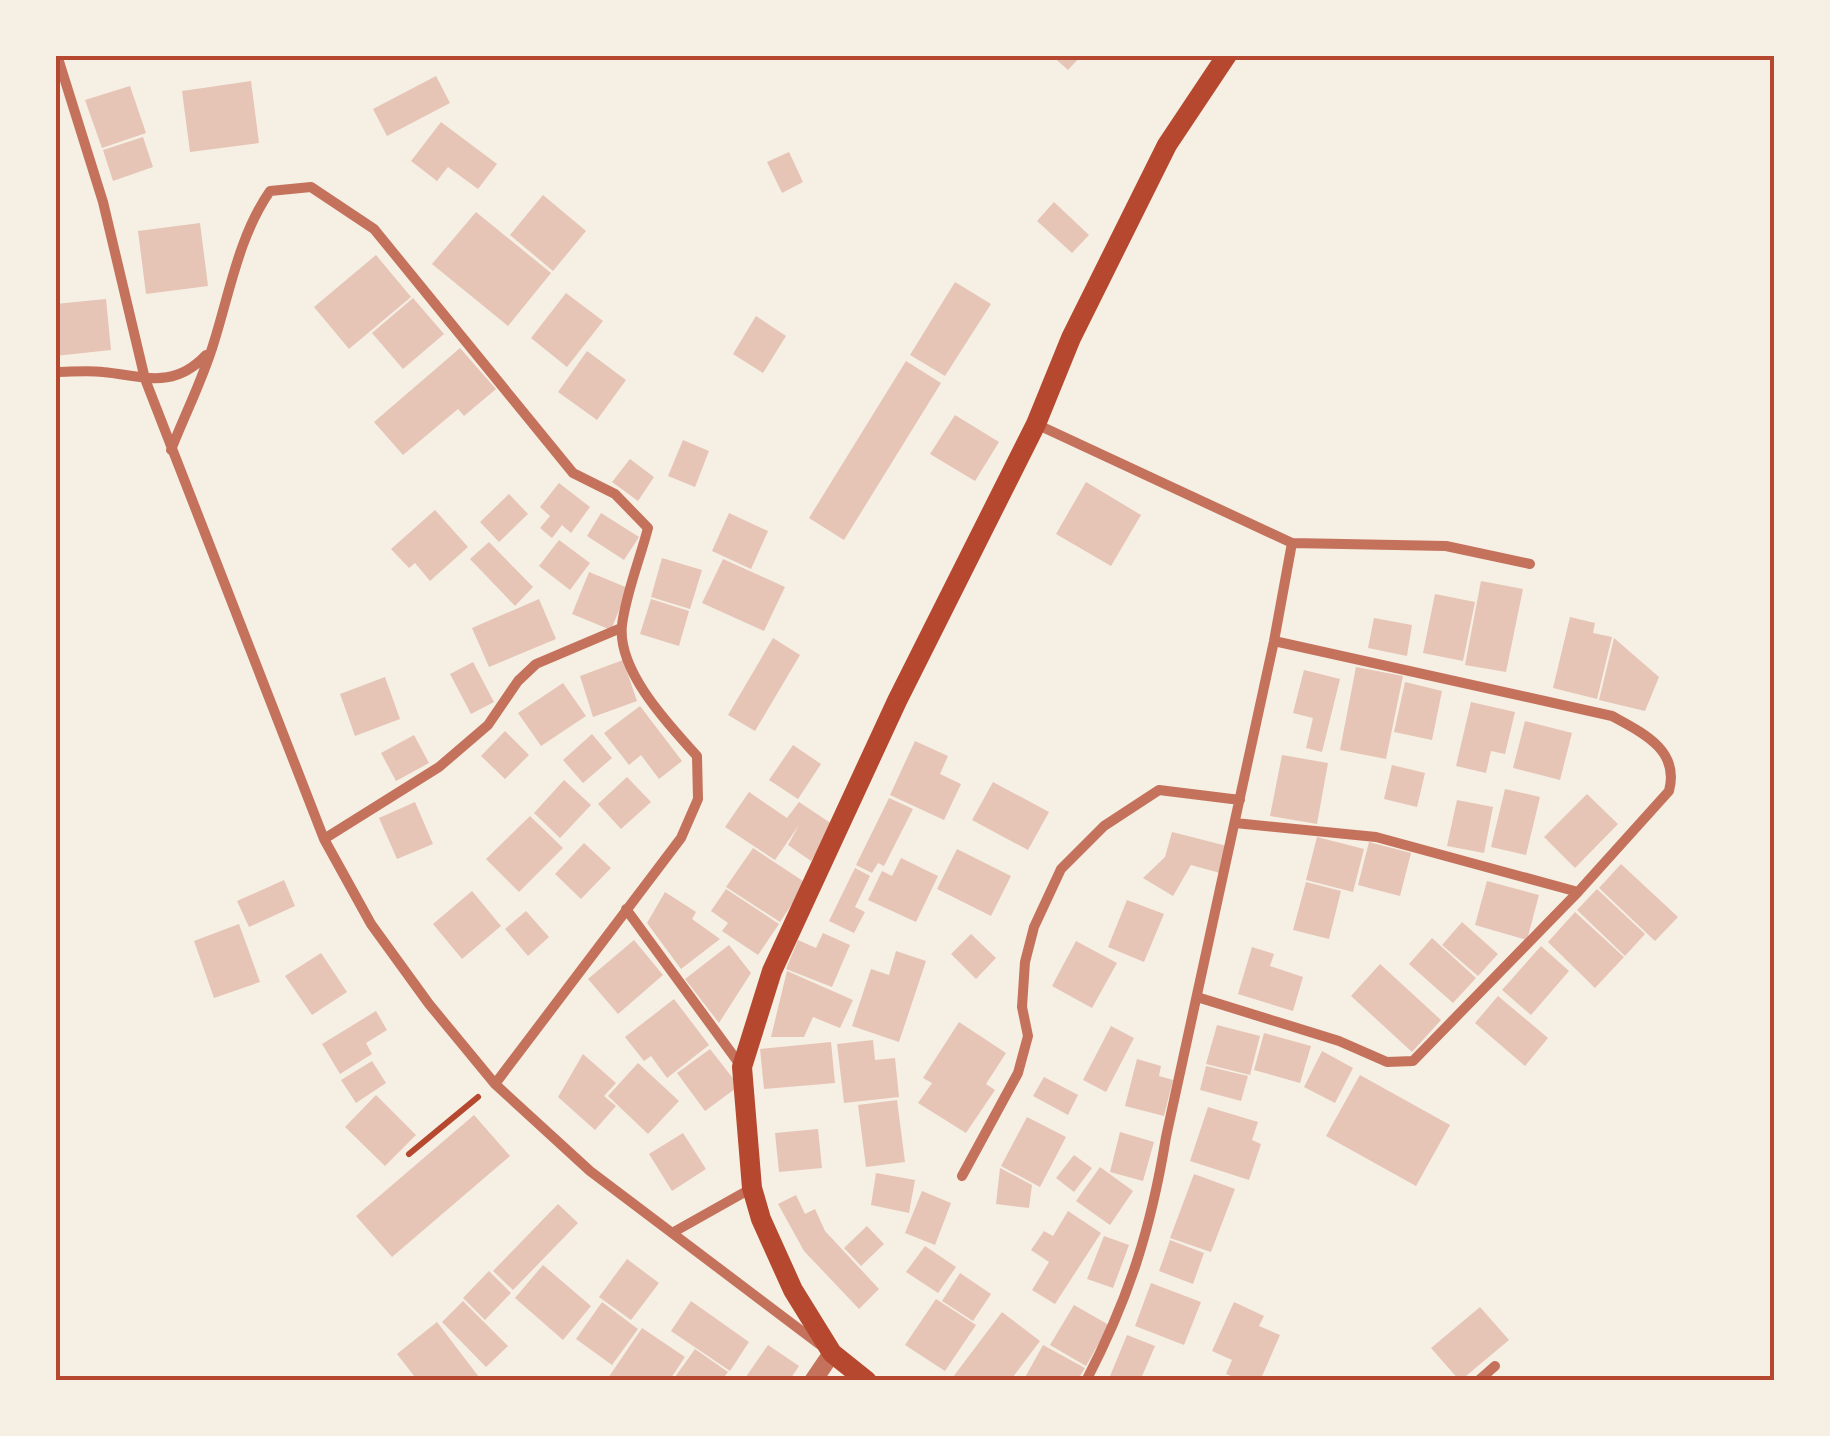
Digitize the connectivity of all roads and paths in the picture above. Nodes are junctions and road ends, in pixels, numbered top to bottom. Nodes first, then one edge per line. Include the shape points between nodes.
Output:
1 (57, 55) edge
2 (1227, 55) edge
3 (213, 348) junction
4 (55, 372) edge
5 (145, 379) junction
6 (1036, 424) junction
7 (171, 450) junction
8 (1292, 543) junction
9 (1530, 564) dead end
10 (622, 628) junction
11 (1274, 640) junction
12 (1240, 800) junction
13 (1235, 824) junction
14 (324, 839) junction
15 (1578, 892) junction
16 (626, 909) junction
17 (1197, 996) junction
18 (742, 1067) junction
19 (494, 1084) junction
20 (409, 1154) dead end
21 (962, 1176) dead end
22 (752, 1188) junction
23 (672, 1233) junction
24 (832, 1353) junction
25 (1495, 1366) dead end
26 (813, 1381) edge
27 (867, 1381) edge
28 (1086, 1381) edge
29 (1478, 1381) edge

1 - 5 street via 103,202
2 - 6 main road via 1168,145
3 - 5 street via 188,372
3 - 7 street
3 - 10 street via 247,232 270,191 311,187 374,228 573,473 615,494 648,528
4 - 5 street
5 - 7 street
6 - 8 street
6 - 18 main road via 904,685 772,971
7 - 14 street
8 - 9 street via 1446,546
8 - 11 street
10 - 14 street via 536,664 488,726 439,766
10 - 16 street via 631,668 651,705 697,756 698,799 681,838
11 - 12 street
11 - 15 street via 1612,716 1646,735 1674,774 1669,791
12 - 13 street
12 - 21 street via 1159,790 1104,826 1061,869 1025,962 1028,1036 1018,1073
13 - 15 street via 1376,837
13 - 17 street
14 - 19 street via 372,924
15 - 17 street via 1413,1061 1387,1062
16 - 18 street
16 - 19 street
17 - 28 street via 1154,1211 1117,1322
18 - 22 main road
19 - 20 path
19 - 23 street via 590,1171
22 - 23 street
22 - 24 main road via 793,1290
23 - 24 street
24 - 26 street
24 - 27 main road
25 - 29 street

